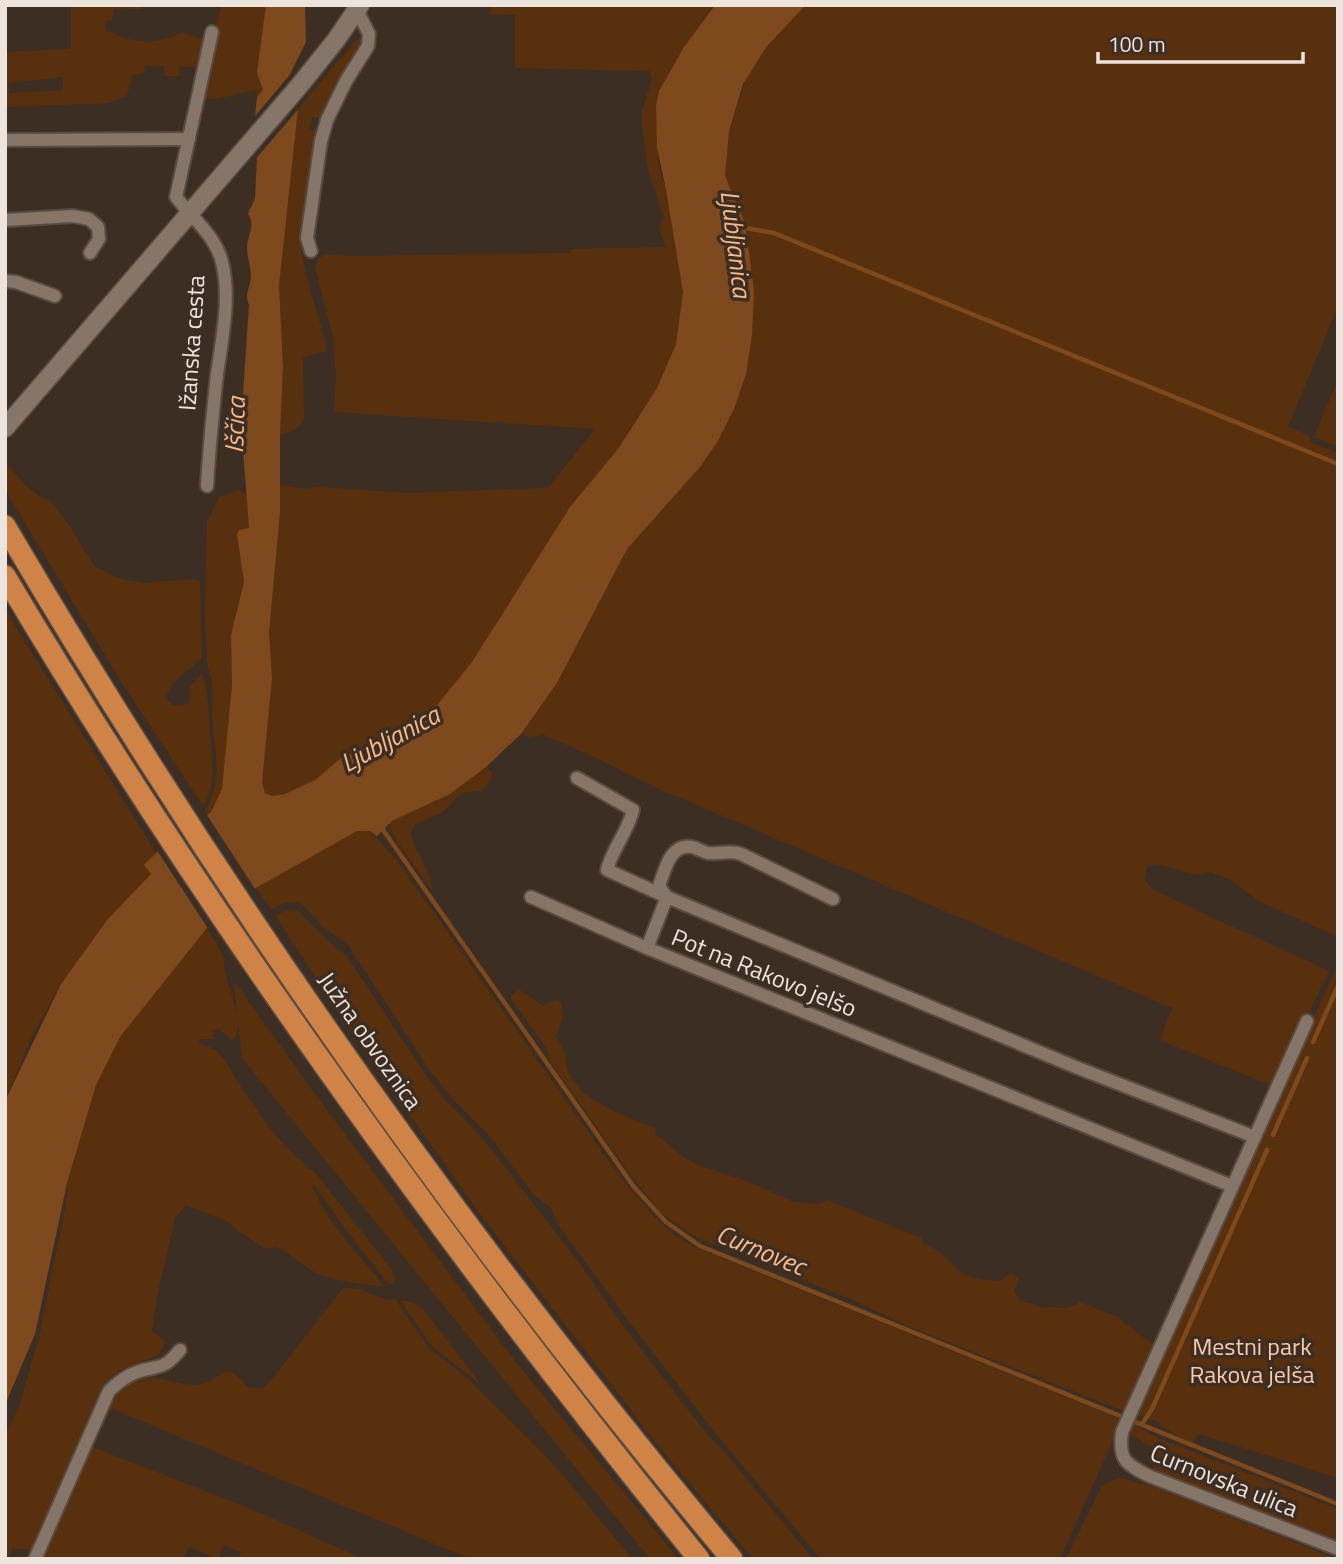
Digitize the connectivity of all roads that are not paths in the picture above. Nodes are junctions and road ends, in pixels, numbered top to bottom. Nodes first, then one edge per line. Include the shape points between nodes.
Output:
1 (359, 8) edge
2 (212, 32) dead end
3 (189, 139) junction
4 (5, 140) edge
5 (190, 213) junction
6 (5, 220) edge
7 (311, 251) dead end
8 (90, 253) dead end
9 (5, 281) edge
10 (55, 296) dead end
11 (5, 428) edge
12 (207, 486) dead end
13 (5, 526) edge
14 (5, 576) edge
15 (577, 778) dead end
16 (531, 897) dead end
17 (667, 897) junction
18 (833, 899) dead end
19 (646, 948) junction
20 (1307, 1021) dead end
21 (1255, 1137) junction
22 (1233, 1186) junction
23 (180, 1350) dead end
24 (1338, 1549) edge
25 (36, 1559) edge
26 (699, 1559) edge
27 (732, 1559) edge

1 - 5 main road, Ižanska cesta
1 - 7 street via 370,38 368,50 335,102 321,141 307,239
2 - 3 street, Ižanska cesta
3 - 4 street
3 - 5 street, Ižanska cesta via 176,197
5 - 11 main road, Ižanska cesta
5 - 12 street, Ižanska cesta via 209,235 222,261 225,290
6 - 8 street via 89,219 98,227 99,239
9 - 10 street
13 - 27 highway, Južna obvoznica via 119,713 297,982 474,1231
14 - 26 highway via 277,999 448,1238
15 - 17 street via 633,810 607,870
16 - 19 street
17 - 18 street via 659,886 673,853 693,847 741,854
17 - 19 street, Pot na Rakovo jelšo
17 - 21 street, Pot na Rakovo jelšo
19 - 22 street, Pot na Rakovo jelšo
20 - 21 street
21 - 22 street
22 - 24 street, Curnovska ulica via 1122,1432 1123,1459 1134,1468
23 - 25 street via 162,1368 138,1371 109,1391

